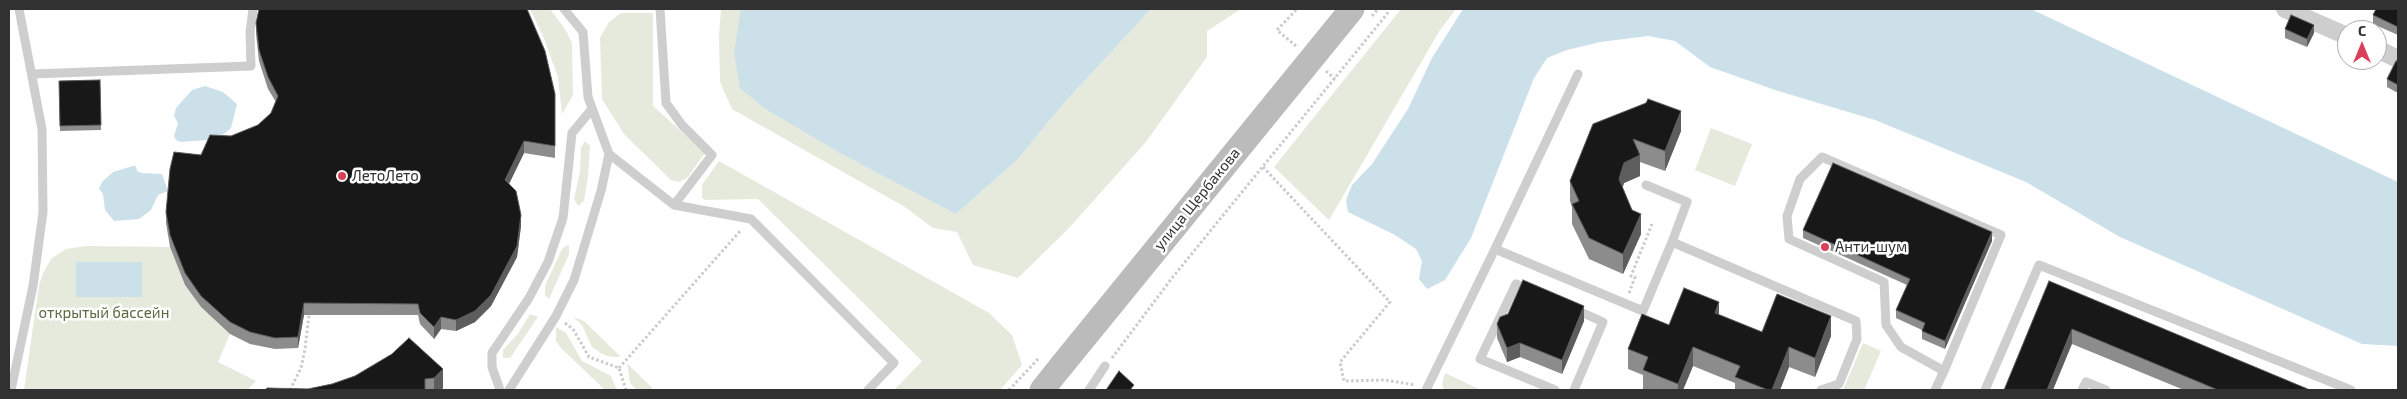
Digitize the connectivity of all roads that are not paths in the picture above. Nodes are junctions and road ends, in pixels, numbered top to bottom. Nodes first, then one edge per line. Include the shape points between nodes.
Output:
1 (19, 9) edge
2 (253, 9) edge
3 (564, 9) edge
4 (660, 9) edge
5 (1352, 9) edge
6 (2285, 9) edge
7 (2337, 32) edge
8 (32, 74) junction
9 (1578, 74) dead end
10 (592, 109) junction
11 (609, 154) junction
12 (1646, 185) dead end
13 (674, 205) junction
14 (1672, 242) junction
15 (1495, 249) junction
16 (1542, 295) edge
17 (1568, 307) edge
18 (1105, 366) road end
19 (1944, 371) junction
20 (1426, 389) edge
21 (11, 390) edge
22 (500, 390) edge
23 (509, 390) edge
24 (868, 390) edge
25 (1042, 390) edge
26 (1089, 390) edge
27 (1555, 390) edge
28 (1574, 390) edge
29 (1821, 390) edge
30 (1936, 390) edge
31 (1985, 390) edge
32 (2082, 390) edge
33 (2106, 390) edge
34 (2351, 390) edge

1 - 8 lane
2 - 8 lane via 251,66
3 - 10 lane via 583,32 588,97
4 - 13 lane via 666,103 682,125 712,155
5 - 25 main road, улица Щербакова, bridge via 1051,360
6 - 7 street
8 - 21 lane via 42,129 43,212 33,286
9 - 15 lane
10 - 11 lane
10 - 22 lane via 572,133 563,218 548,262 529,298 492,353 492,367
11 - 13 lane
11 - 23 lane via 574,280 556,316
12 - 14 lane via 1687,202
13 - 24 lane via 751,219 894,363
14 - 15 lane via 1643,311
14 - 29 lane via 1856,321 1857,339 1839,384
15 - 20 lane
16 - 27 lane via 1516,284 1480,359
17 - 28 lane via 1603,322
18 - 26 lane
19 - 19 lane via 2001,235 1822,157 1800,179 1787,216 1789,239 1884,282 1886,325 1901,346
19 - 30 lane
31 - 34 lane via 2039,265
32 - 33 lane via 2086,382

